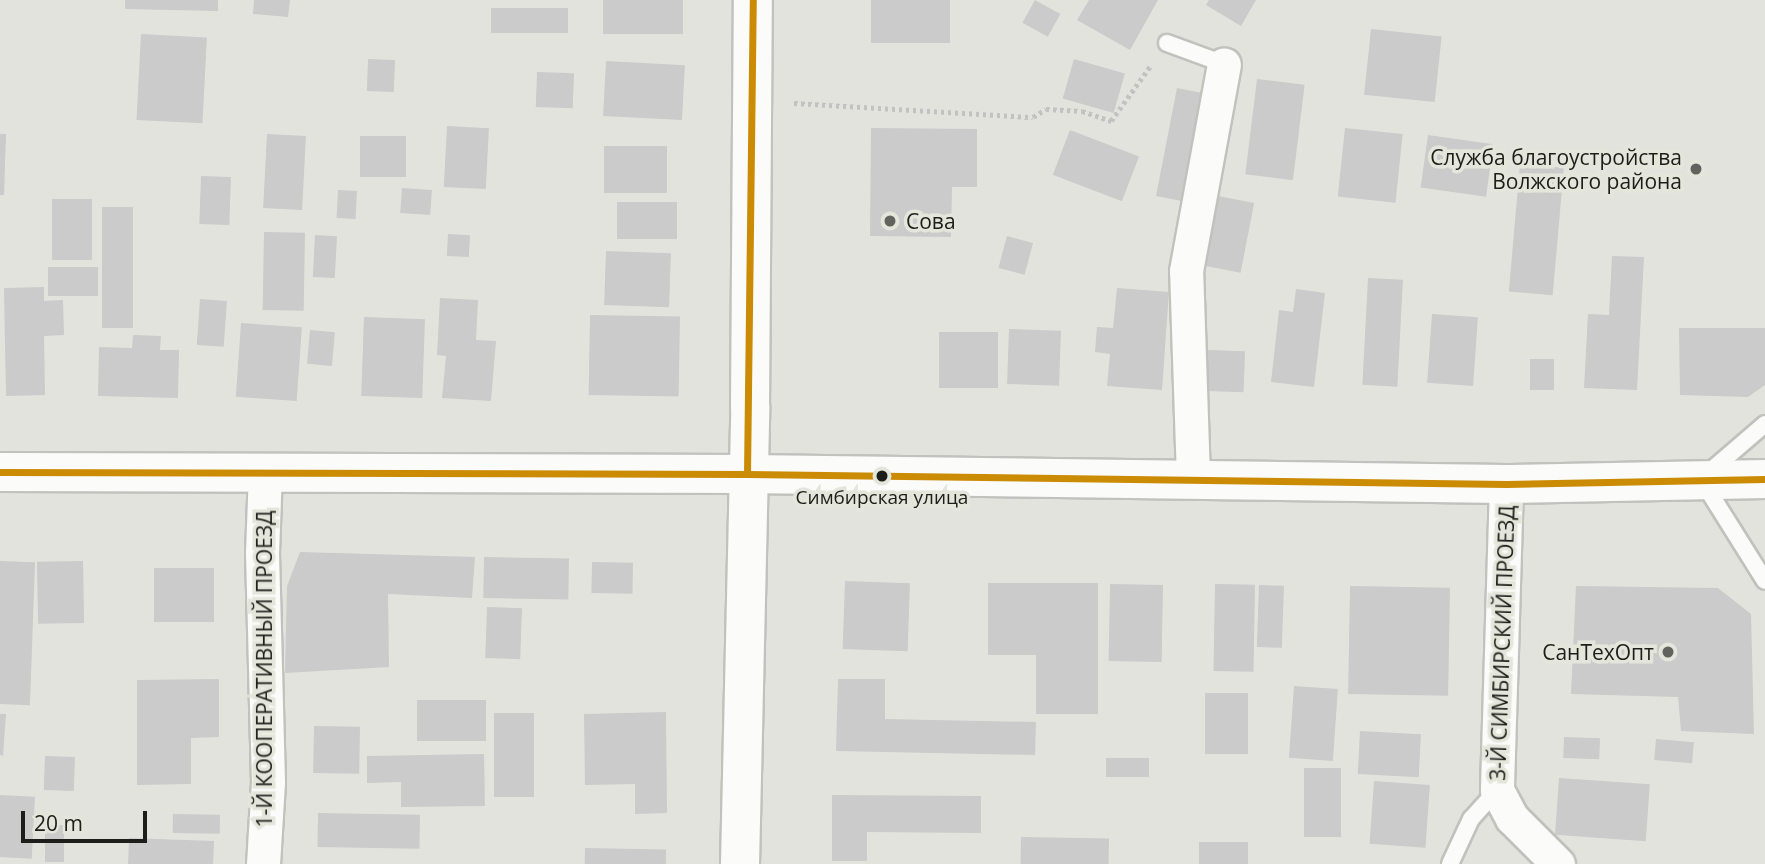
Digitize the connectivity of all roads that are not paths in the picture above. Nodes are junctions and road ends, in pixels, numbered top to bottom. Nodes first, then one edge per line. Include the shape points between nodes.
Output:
1 (753, 0) edge
2 (1167, 43) road end
3 (1224, 64) joint
4 (1765, 424) edge
5 (0, 472) edge
6 (265, 473) junction
7 (747, 474) junction
8 (1193, 478) junction
9 (1701, 479) junction
10 (1765, 479) edge
11 (1506, 484) junction
12 (1765, 581) edge
13 (1497, 790) junction
14 (264, 864) edge
15 (740, 864) edge
16 (1450, 864) edge
17 (1558, 864) edge

1 - 7 main road
2 - 3 lane
3 - 8 street via 1186,271
4 - 9 lane
5 - 6 main road
6 - 7 main road
6 - 14 street, 1-Й КООПЕРАТИВНЫЙ ПРОЕЗД via 262,553 268,782
7 - 8 main road
7 - 15 main road
8 - 11 main road
9 - 10 main road
9 - 11 main road
9 - 12 lane
11 - 13 street, 3-Й СИМБИРСКИЙ ПРОЕЗД
13 - 16 lane via 1471,819
13 - 17 street, 3-Й СИМБИРСКИЙ ПРОЕЗД via 1512,818

